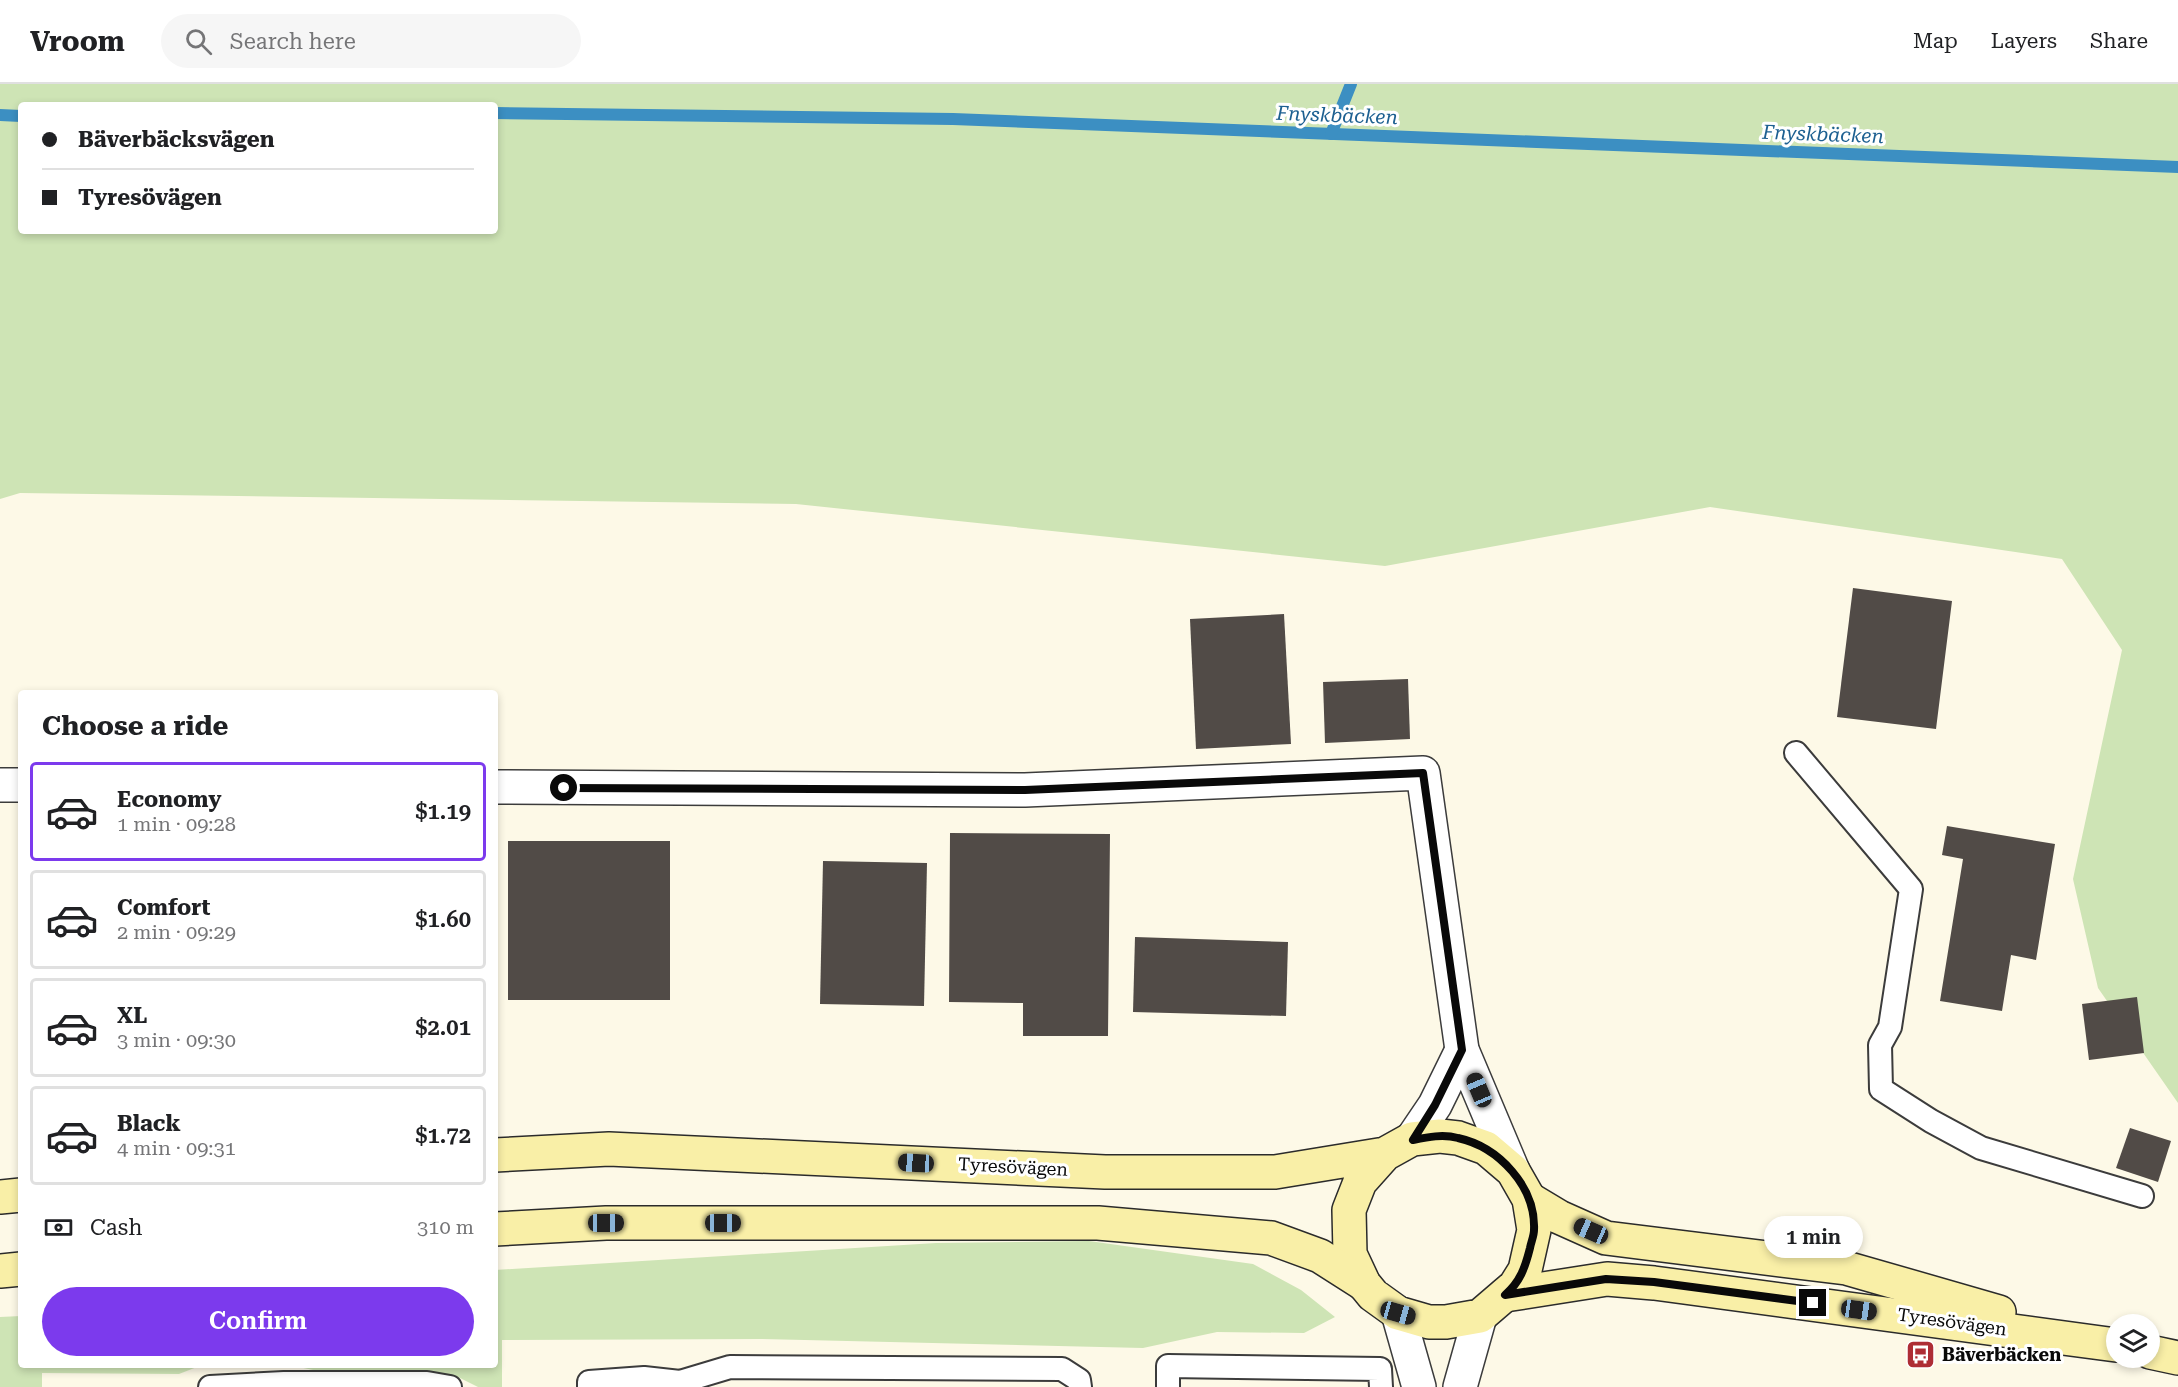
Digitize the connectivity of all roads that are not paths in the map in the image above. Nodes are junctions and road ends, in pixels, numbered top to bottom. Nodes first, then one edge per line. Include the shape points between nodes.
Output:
1 (1796, 753) dead end
2 (0, 785) edge
3 (18, 786) edge
4 (498, 788) edge
5 (1462, 1050) junction
6 (1399, 1147) junction
7 (498, 1155) edge
8 (1521, 1185) junction
9 (18, 1195) edge
10 (2142, 1196) dead end
11 (0, 1197) edge
12 (498, 1229) edge
13 (18, 1269) edge
14 (0, 1271) edge
15 (1364, 1284) junction
16 (1505, 1295) junction
17 (1398, 1313) junction
18 (1480, 1316) junction
19 (2106, 1342) edge
20 (2106, 1344) edge
21 (2160, 1354) edge
22 (2178, 1358) edge
23 (780, 1377) edge
24 (680, 1385) edge
25 (583, 1386) edge
26 (210, 1387) edge
27 (450, 1387) edge
28 (1080, 1387) edge
29 (1168, 1387) edge
30 (1381, 1387) edge
31 (1419, 1387) edge
32 (1461, 1387) edge

1 - 10 lane via 1911,889 1890,1027 1880,1045 1881,1089 1981,1148
2 - 3 street
4 - 5 street via 1025,790 1423,773
5 - 6 street via 1435,1105
5 - 8 street
6 - 7 main road, Tyresövägen via 1275,1172 1105,1172 609,1149
6 - 8 main road, Tyresövägen via 1440,1136 1458,1138 1486,1148
6 - 15 main road via 1360,1182 1349,1210 1350,1254
8 - 16 main road via 1534,1230 1525,1270
8 - 19 main road, Tyresövägen via 1559,1217 1606,1238 1846,1268
9 - 11 main road
12 - 15 main road via 606,1223 1098,1223 1271,1238 1320,1256
13 - 14 main road
15 - 17 main road
16 - 18 main road
16 - 20 main road, Tyresövägen via 1606,1279 1654,1282
17 - 18 main road via 1429,1322
17 - 31 street
18 - 32 street
21 - 22 main road
23 - 24 lane via 730,1367
23 - 28 lane via 1062,1370 1078,1380
24 - 25 lane via 644,1378
26 - 27 lane via 284,1383 427,1383
29 - 30 lane via 1168,1366 1380,1369

